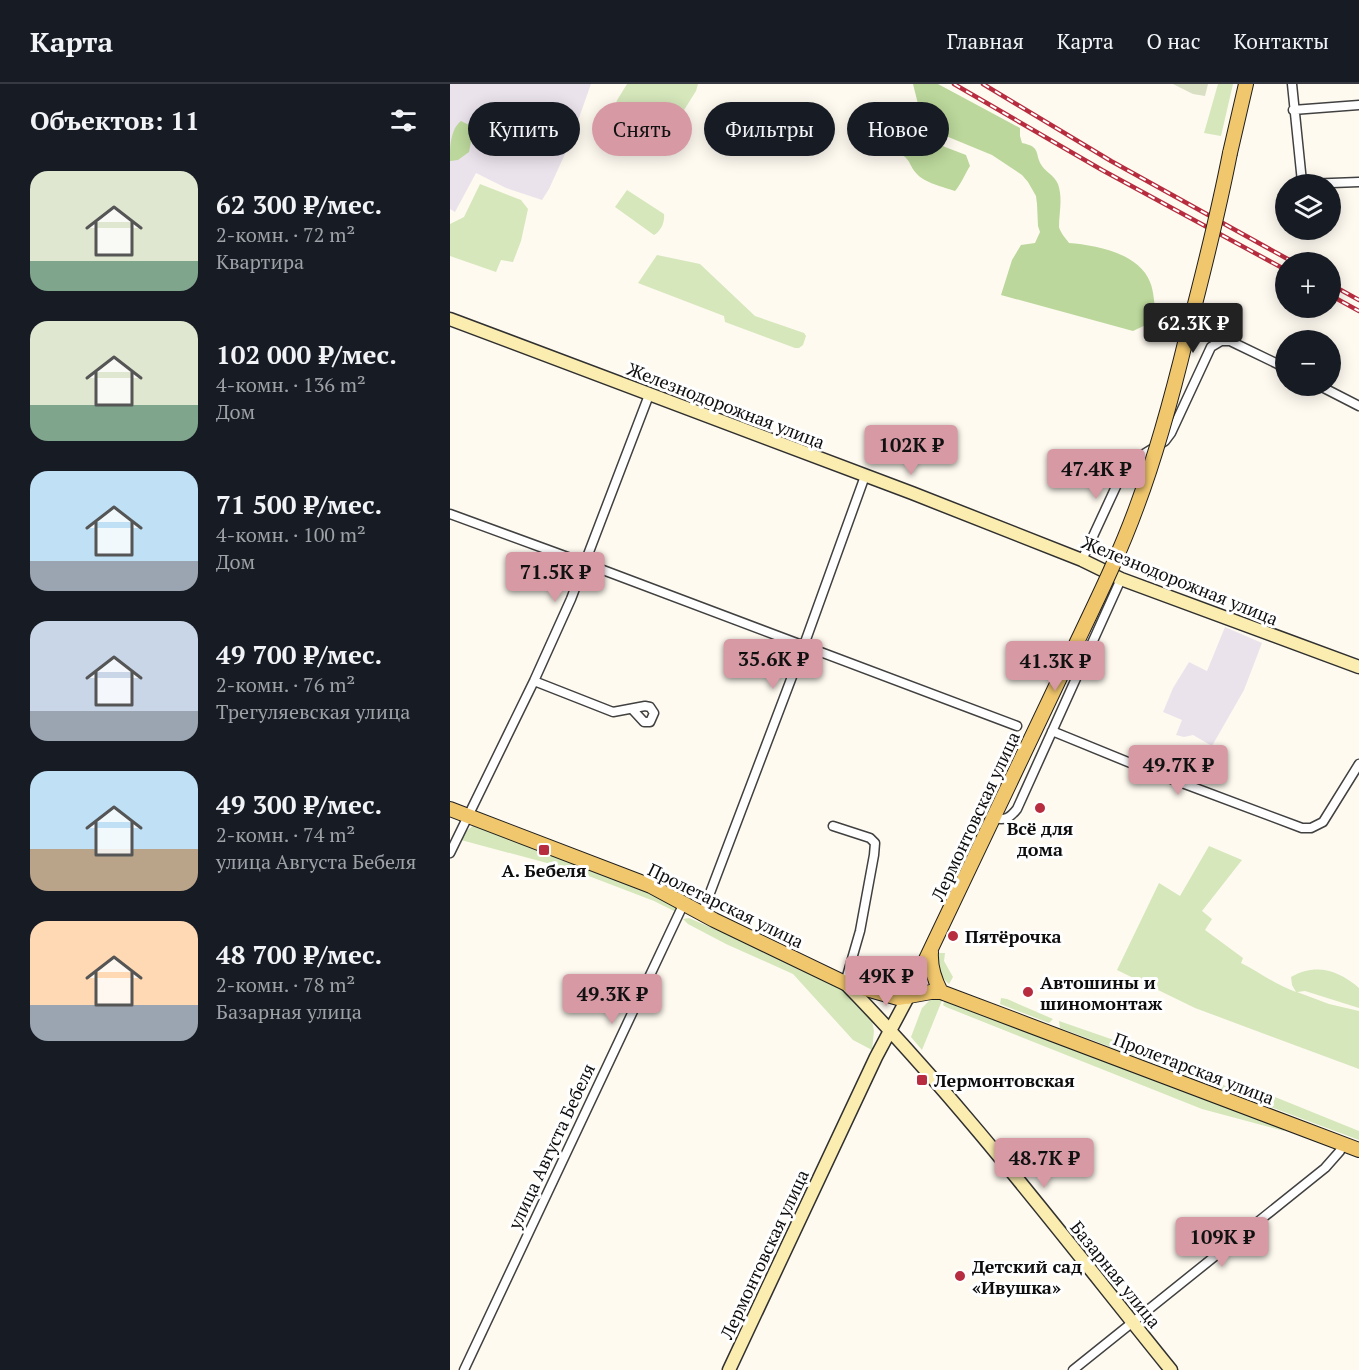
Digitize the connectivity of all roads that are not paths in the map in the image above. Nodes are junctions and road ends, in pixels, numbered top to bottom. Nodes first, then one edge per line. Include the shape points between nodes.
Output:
1 (1246, 84) edge
2 (1292, 84) edge
3 (1359, 105) edge
4 (1293, 110) junction
5 (1301, 174) edge
6 (1359, 182) edge
7 (1341, 183) edge
8 (450, 320) edge
9 (1275, 363) edge
10 (649, 395) junction
11 (1340, 396) edge
12 (1359, 406) edge
13 (865, 476) junction
14 (450, 514) edge
15 (1082, 560) junction
16 (584, 562) junction
17 (1122, 579) junction
18 (804, 645) junction
19 (1359, 667) edge
20 (534, 681) junction
21 (632, 709) dead end
22 (1017, 726) dead end
23 (1052, 731) junction
24 (1359, 764) edge
25 (450, 809) edge
26 (468, 815) junction
27 (994, 818) junction
28 (833, 826) dead end
29 (450, 854) edge
30 (684, 903) junction
31 (702, 914) junction
32 (932, 948) junction
33 (845, 983) junction
34 (941, 992) junction
35 (908, 997) junction
36 (890, 1031) junction
37 (1342, 1144) junction
38 (1359, 1150) edge
39 (1132, 1322) junction
40 (464, 1370) edge
41 (729, 1370) edge
42 (1073, 1370) edge
43 (1171, 1370) edge

1 - 27 main road, Лермонтовская улица, bridge via 1196,300 1155,454 1114,562
2 - 4 street
3 - 4 street
4 - 5 street
6 - 7 street
8 - 10 street, Железнодорожная улица
9 - 15 street via 1230,341 1211,347 1165,441 1126,465
10 - 13 street, Железнодорожная улица
10 - 16 street
11 - 12 street
13 - 15 street, Железнодорожная улица
13 - 18 street
14 - 16 street
15 - 17 street, Железнодорожная улица
16 - 18 street
16 - 20 street
17 - 19 street, Железнодорожная улица
17 - 23 street
18 - 22 street
18 - 31 street
20 - 21 street via 613,712
20 - 26 street
23 - 24 street via 1302,828 1323,822
23 - 27 street via 1017,809 1010,818
25 - 26 main road, Пролетарская улица
26 - 29 street
26 - 30 main road, Пролетарская улица via 642,882
27 - 32 main road, Лермонтовская улица
28 - 33 street via 875,843 860,931
30 - 31 main road, Пролетарская улица
30 - 40 street, улица Августа Бебеля
31 - 33 main road, Пролетарская улица
32 - 34 main road via 931,969
32 - 35 main road, Лермонтовская улица
33 - 35 main road, Пролетарская улица via 886,996
33 - 36 street, Базарная улица
34 - 35 main road, Пролетарская улица
34 - 37 main road, Пролетарская улица
35 - 36 street, Лермонтовская улица
36 - 39 street, Базарная улица via 968,1118
36 - 41 street, Лермонтовская улица
37 - 38 main road, Пролетарская улица
37 - 39 street via 1325,1168
39 - 42 street
39 - 43 street, Базарная улица

